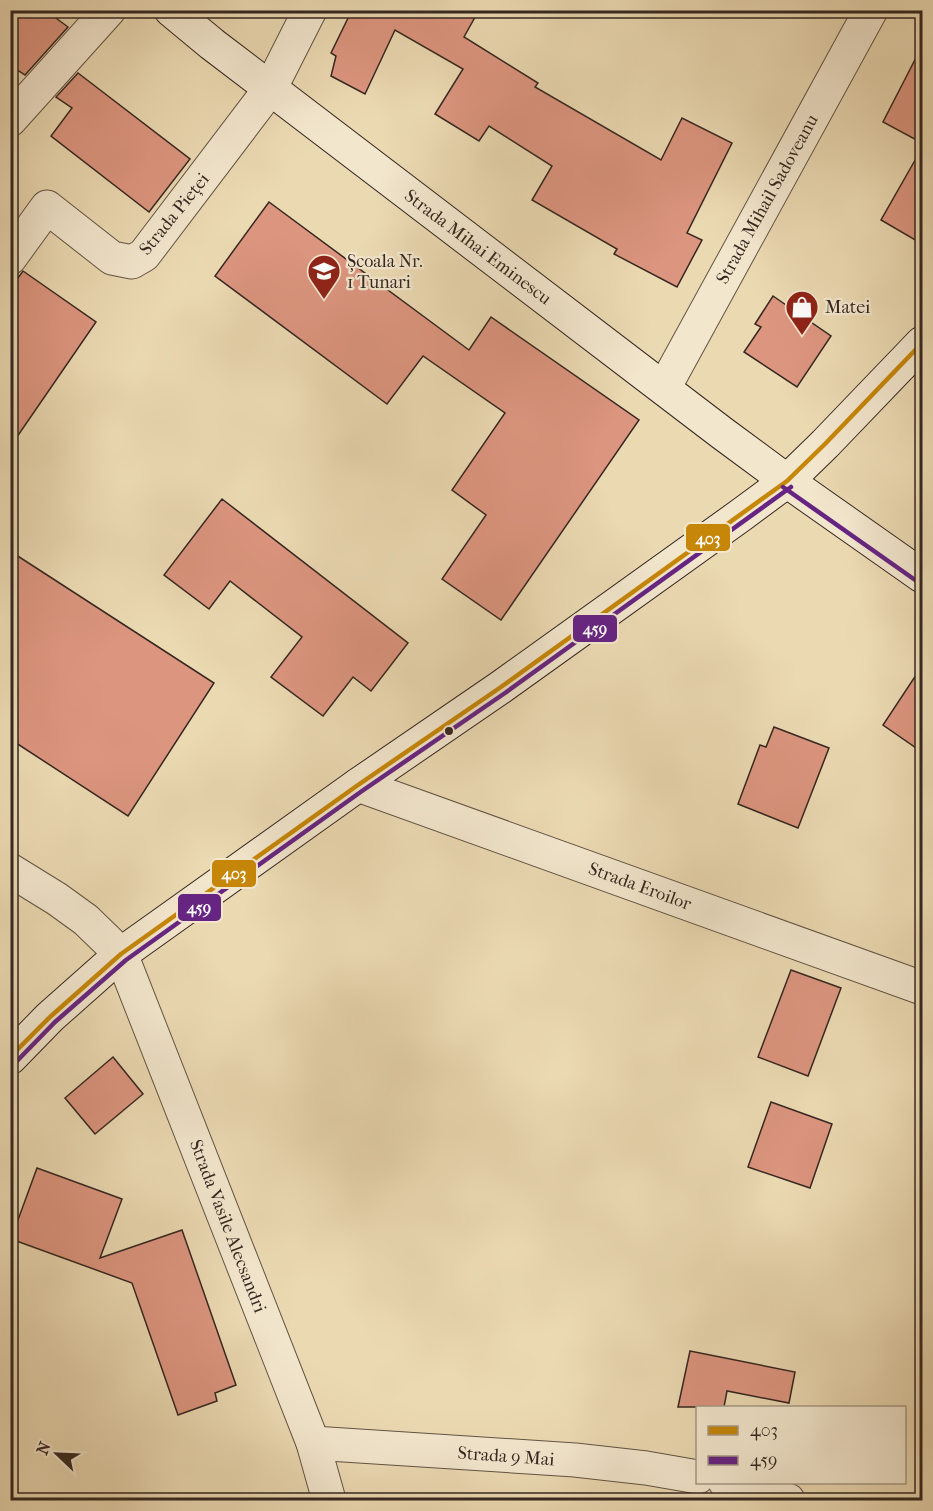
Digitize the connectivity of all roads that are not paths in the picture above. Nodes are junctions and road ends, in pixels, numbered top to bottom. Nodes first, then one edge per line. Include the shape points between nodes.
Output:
1 (109, 10) edge
2 (171, 10) edge
3 (310, 10) edge
4 (871, 10) edge
5 (270, 89) junction
6 (10, 120) edge
7 (10, 258) edge
8 (922, 343) edge
9 (664, 388) junction
10 (787, 481) junction
11 (922, 576) edge
12 (358, 785) junction
13 (10, 870) edge
14 (121, 954) junction
15 (922, 988) edge
16 (10, 1058) edge
17 (314, 1443) junction
18 (696, 1477) edge
19 (732, 1484) edge
20 (329, 1500) edge
21 (788, 1500) edge

1 - 6 street
2 - 5 street, Strada Mihai Eminescu
3 - 5 street
4 - 9 street, Strada Mihail Sadoveanu
5 - 7 street, Strada Pieței via 144,255 132,262 112,258 47,207
5 - 9 street, Strada Mihai Eminescu
8 - 10 street
9 - 10 street, Strada Mihai Eminescu
10 - 11 street, Strada Mihai Eminescu
10 - 12 street
12 - 14 street
12 - 15 street, Strada Eroilor
13 - 14 street via 86,920
14 - 16 street
14 - 17 street, Strada Vasile Alecsandri
17 - 18 street, Strada 9 Mai via 575,1460
17 - 20 street, Strada Vasile Alecsandri
19 - 21 street

